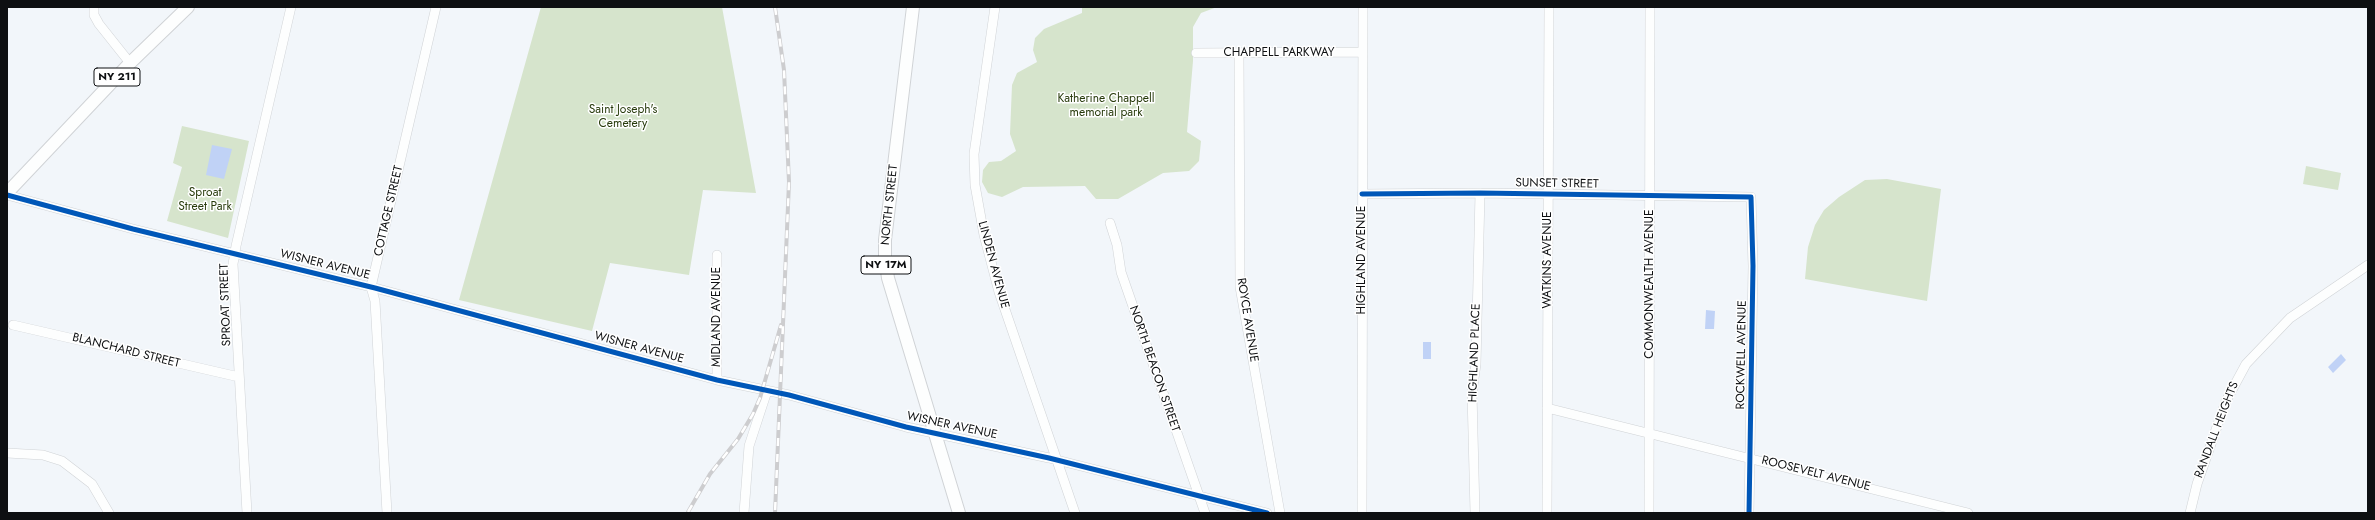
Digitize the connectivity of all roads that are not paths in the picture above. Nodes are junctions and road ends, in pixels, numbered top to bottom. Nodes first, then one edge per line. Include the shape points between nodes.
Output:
1 (94, 7) edge
2 (188, 7) edge
3 (291, 7) edge
4 (436, 7) edge
5 (913, 7) edge
6 (995, 7) edge
7 (1363, 7) edge
8 (1549, 7) edge
9 (1650, 7) edge
10 (1363, 52) junction
11 (1196, 53) dead end
12 (1239, 53) junction
13 (130, 62) junction
14 (1480, 193) junction
15 (7, 194) edge
16 (1362, 194) junction
17 (1548, 194) junction
18 (1650, 195) junction
19 (1751, 197) joint
20 (1110, 223) dead end
21 (234, 253) junction
22 (717, 255) dead end
23 (2368, 265) edge
24 (371, 287) junction
25 (13, 325) dead end
26 (239, 377) junction
27 (717, 380) junction
28 (767, 391) junction
29 (1547, 408) junction
30 (935, 433) junction
31 (1650, 433) junction
32 (7, 453) edge
33 (1751, 458) junction
34 (1056, 460) junction
35 (1198, 496) junction
36 (109, 513) edge
37 (247, 513) edge
38 (387, 513) edge
39 (744, 513) edge
40 (959, 513) edge
41 (1075, 513) edge
42 (1205, 513) edge
43 (1267, 513) edge
44 (1280, 513) edge
45 (1362, 513) edge
46 (1475, 513) edge
47 (1547, 513) edge
48 (1649, 513) edge
49 (1749, 513) edge
50 (1968, 513) edge
51 (2190, 513) edge

1 - 13 street via 94,15 99,24
2 - 13 main road, NY 211
3 - 21 street, SPROAT STREET
4 - 24 street, COTTAGE STREET
5 - 30 main road, NORTH STREET / NY 17M via 885,256 888,278
6 - 34 street, LINDEN AVENUE via 974,154 975,184 984,235 999,292
7 - 10 street, HIGHLAND AVENUE
8 - 17 street, WATKINS AVENUE
9 - 18 street, COMMONWEALTH AVENUE
10 - 12 street, CHAPPELL PARKWAY
10 - 16 street, HIGHLAND AVENUE
11 - 12 street, CHAPPELL PARKWAY
12 - 44 street, ROYCE AVENUE via 1240,287
13 - 15 main road, NY 211
14 - 16 street, SUNSET STREET
14 - 17 street, SUNSET STREET
14 - 46 street, HIGHLAND PLACE via 1476,364 1472,393
15 - 21 street, WISNER AVENUE via 133,229
16 - 45 street, HIGHLAND AVENUE
17 - 18 street, SUNSET STREET
17 - 29 street, WATKINS AVENUE
18 - 19 street, SUNSET STREET
18 - 31 street, COMMONWEALTH AVENUE
19 - 33 street, ROCKWELL AVENUE
20 - 35 street, NORTH BEACON STREET via 1117,245 1121,272
21 - 24 street, WISNER AVENUE
21 - 26 street, SPROAT STREET
22 - 27 street, MIDLAND AVENUE
23 - 51 street, RANDALL HEIGHTS via 2290,318 2246,364 2226,401 2197,484
24 - 27 street, WISNER AVENUE
24 - 38 street, COTTAGE STREET via 375,300
25 - 26 street, BLANCHARD STREET
26 - 37 street, SPROAT STREET
27 - 28 street, WISNER AVENUE
28 - 30 street, WISNER AVENUE
28 - 39 street via 749,446
29 - 31 street, ROOSEVELT AVENUE
29 - 47 street, WATKINS AVENUE
30 - 34 street, WISNER AVENUE
30 - 40 main road, NORTH STREET / NY 17M
31 - 33 street, ROOSEVELT AVENUE
31 - 48 street, COMMONWEALTH AVENUE
32 - 36 street via 44,455 62,461 92,484
33 - 49 street, ROCKWELL AVENUE
33 - 50 street, ROOSEVELT AVENUE
34 - 35 street, WISNER AVENUE
34 - 41 street, LINDEN AVENUE
35 - 42 street, NORTH BEACON STREET
35 - 43 street, WISNER AVENUE

